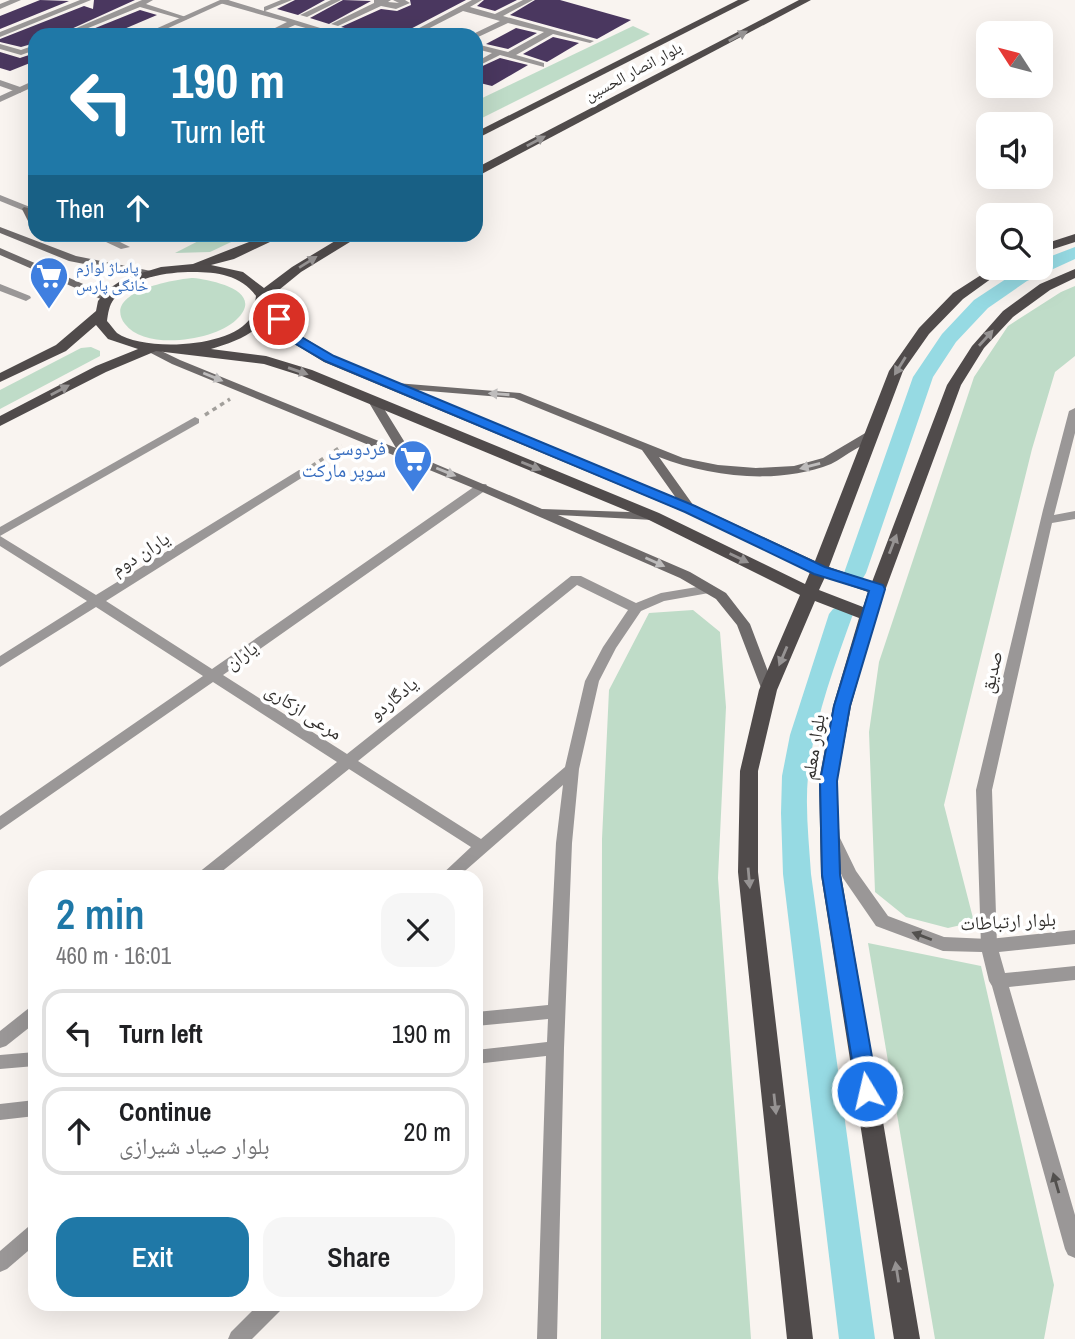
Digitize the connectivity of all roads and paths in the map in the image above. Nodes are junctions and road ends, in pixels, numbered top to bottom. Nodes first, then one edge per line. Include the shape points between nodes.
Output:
1 (17, 0) edge
2 (87, 0) edge
3 (149, 0) edge
4 (288, 0) edge
5 (337, 0) edge
6 (369, 0) edge
7 (397, 0) edge
8 (478, 0) edge
9 (529, 0) edge
10 (745, 0) edge
11 (806, 0) edge
12 (225, 1) edge
13 (384, 2) edge
14 (733, 3) edge
15 (139, 4) junction
16 (0, 7) edge
17 (463, 8) junction
18 (267, 9) dead end
19 (304, 15) dead end
20 (496, 17) junction
21 (186, 18) junction
22 (507, 20) junction
23 (294, 22) junction
24 (335, 24) dead end
25 (81, 28) edge
26 (162, 28) edge
27 (281, 28) edge
28 (315, 28) edge
29 (424, 28) edge
30 (552, 31) junction
31 (483, 32) edge
32 (0, 35) edge
33 (590, 41) dead end
34 (0, 46) edge
35 (483, 48) edge
36 (28, 50) edge
37 (504, 54) junction
38 (483, 62) edge
39 (541, 65) dead end
40 (0, 83) edge
41 (28, 86) edge
42 (20, 90) junction
43 (0, 99) edge
44 (483, 130) edge
45 (483, 169) edge
46 (0, 198) edge
47 (28, 209) edge
48 (0, 230) edge
49 (1075, 238) edge
50 (28, 241) edge
51 (31, 242) edge
52 (43, 242) edge
53 (113, 242) edge
54 (262, 242) edge
55 (343, 242) edge
56 (1053, 245) edge
57 (125, 247) dead end
58 (46, 248) junction
59 (1, 251) edge
60 (182, 268) junction
61 (1075, 273) edge
62 (151, 274) junction
63 (982, 280) edge
64 (0, 287) edge
65 (26, 298) dead end
66 (107, 298) junction
67 (264, 298) junction
68 (100, 314) junction
69 (150, 349) junction
70 (183, 349) junction
71 (0, 378) edge
72 (396, 386) junction
73 (246, 390) junction
74 (374, 401) junction
75 (1074, 417) edge
76 (195, 421) joint
77 (0, 422) edge
78 (871, 435) junction
79 (358, 436) junction
80 (648, 449) junction
81 (407, 456) junction
82 (299, 474) joint
83 (482, 486) junction
84 (690, 509) junction
85 (539, 511) junction
86 (1075, 515) edge
87 (653, 516) junction
88 (1046, 520) junction
89 (0, 532) edge
90 (0, 540) edge
91 (820, 570) junction
92 (709, 589) junction
93 (877, 589) junction
94 (810, 593) junction
95 (97, 602) junction
96 (636, 608) junction
97 (868, 615) junction
98 (0, 662) edge
99 (212, 675) junction
100 (768, 690) junction
101 (348, 762) junction
102 (572, 769) junction
103 (0, 824) edge
104 (830, 832) junction
105 (482, 847) junction
106 (213, 870) edge
107 (455, 870) edge
108 (1075, 937) edge
109 (989, 946) junction
110 (1075, 973) edge
111 (998, 981) junction
112 (557, 1010) junction
113 (483, 1018) edge
114 (28, 1019) edge
115 (0, 1041) edge
116 (555, 1048) junction
117 (483, 1056) edge
118 (28, 1060) edge
119 (0, 1062) edge
120 (28, 1109) edge
121 (0, 1112) edge
122 (28, 1239) edge
123 (1075, 1249) edge
124 (0, 1264) edge
125 (266, 1311) edge
126 (238, 1339) edge
127 (547, 1339) edge
128 (800, 1339) edge
129 (907, 1339) edge

1 - 16 street
2 - 32 street
3 - 15 street
4 - 18 street
5 - 19 street
6 - 13 street
7 - 13 street via 406,2 396,7
8 - 17 street
9 - 20 street
10 - 14 main road, بلوار انصار الحسین
45 -> 11 main road, بلوار انصار الحسین
12 - 21 street
12 - 23 street
13 - 24 street
14 - 44 main road, بلوار انصار الحسین
15 - 21 street
15 - 25 street
17 - 20 street
17 - 29 street
20 - 22 street
21 - 26 street
22 - 30 street
22 - 31 street
23 - 27 street
23 - 28 street
30 - 33 street
30 - 37 street
34 - 36 street via 21,53
35 - 37 street
37 - 38 street
37 - 39 street
40 - 42 street
41 - 42 street
42 - 43 street
46 - 47 street
48 - 50 main road
49 - 56 main road
51 - 58 main road
52 - 58 main road
53 - 57 street
54 - 60 main road
67 -> 55 main road via 284,277
58 - 62 main road via 103,266
59 - 66 main road
60 - 62 main road
60 - 67 main road via 242,276 259,288
93 -> 61 main road, بلوار معلم via 954,384 1008,314 1045,287
62 - 66 main road
63 -> 78 main road via 958,296 924,331 896,372
64 - 65 street
66 - 68 main road
67 - 70 main road via 261,313 233,337
67 - 72 main road via 293,337 329,359
68 - 69 main road via 105,330 113,336
68 - 71 main road via 61,348
69 - 70 main road
69 -> 73 main road
77 -> 69 main road
70 -> 74 main road via 266,360
80 -> 72 main road via 516,395
72 - 84 main road
73 - 76 path
73 - 79 main road
74 - 81 main road
74 -> 87 main road
75 - 88 street, صدیق
76 - 89 street
78 -> 80 main road via 827,461 768,472 718,469
78 - 91 main road
79 - 81 main road
79 - 82 path
80 - 84 main road
81 -> 83 main road
82 - 95 street, یاران دوم
83 - 85 main road
83 - 99 street, یاران
84 - 91 main road
85 - 87 main road
85 -> 92 main road
86 - 88 street
87 -> 94 main road
88 - 109 street, صدیق via 984,790
90 - 95 street, مرعی ازکاری
91 - 93 main road
91 - 94 main road
92 - 96 street via 672,594
92 - 100 main road via 721,596 743,624
93 - 97 main road, بلوار معلم
94 - 97 main road
94 -> 100 main road
95 - 98 street, یاران دوم
95 - 99 street, مرعی ازکاری
96 - 101 street, یادگار‌دو via 576,579
96 - 102 street via 592,681
97 - 104 main road, بلوار معلم via 842,706 828,781
99 - 101 street, مرعی ازکاری
99 - 103 street, یاران
100 -> 128 main road via 749,771 748,872
101 - 105 street, مرعی ازکاری
101 - 106 street, یادگار‌دو
102 - 105 street
102 - 112 street
109 -> 104 street, بلوار ارتباطات via 943,944 882,921 849,874
129 -> 104 main road, بلوار معلم via 831,875
105 - 107 street
108 - 109 street, بلوار ارتباطات
109 - 111 street, صدیق
110 - 111 street
123 -> 111 street, صدیق
112 - 113 street
112 - 116 street
114 - 115 street
116 - 117 street
116 - 127 street
118 - 119 street
120 - 121 street
122 - 124 street
125 - 126 street

